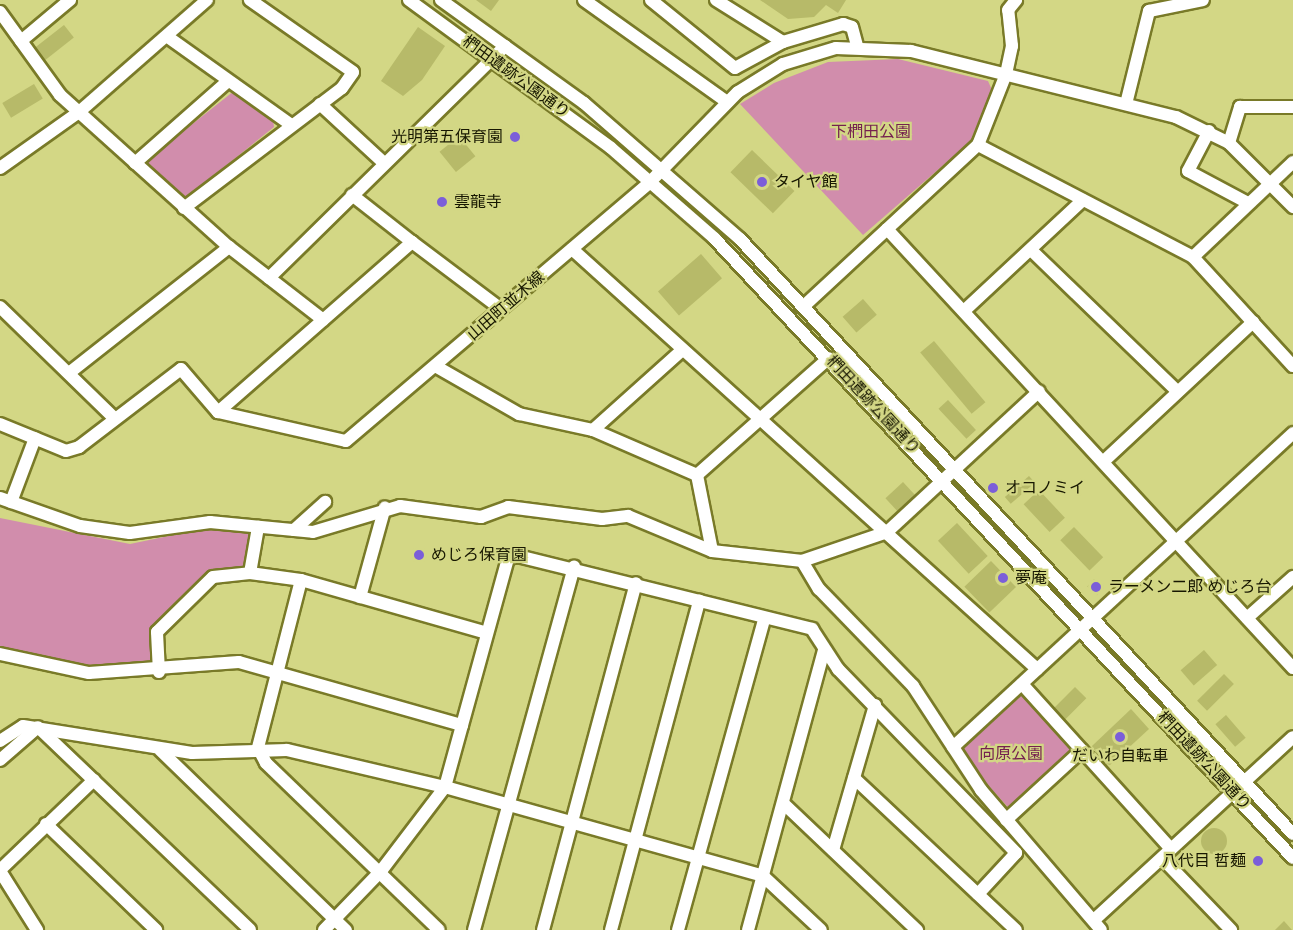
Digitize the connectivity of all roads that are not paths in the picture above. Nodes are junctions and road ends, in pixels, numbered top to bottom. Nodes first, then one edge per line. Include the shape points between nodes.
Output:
1 (70, 0) edge
2 (207, 0) edge
3 (250, 0) edge
4 (409, 0) edge
5 (441, 0) edge
6 (584, 0) edge
7 (651, 0) edge
8 (716, 0) edge
9 (1016, 0) edge
10 (1203, 0) edge
11 (1148, 6) edge
12 (0, 12) edge
13 (168, 37) junction
14 (21, 42) junction
15 (783, 42) junction
16 (505, 46) junction
17 (857, 46) junction
18 (489, 57) junction
19 (1006, 74) junction
20 (228, 81) junction
21 (727, 102) junction
22 (320, 104) junction
23 (1126, 104) junction
24 (1293, 107) edge
25 (79, 112) junction
26 (290, 124) junction
27 (1209, 131) junction
28 (1228, 143) junction
29 (978, 145) junction
30 (1293, 162) edge
31 (384, 163) junction
32 (135, 164) junction
33 (0, 168) edge
34 (664, 169) junction
35 (651, 181) junction
36 (1270, 183) junction
37 (352, 195) junction
38 (1083, 200) junction
39 (1248, 203) junction
40 (1293, 207) edge
41 (184, 208) junction
42 (887, 229) junction
43 (412, 242) junction
44 (229, 247) junction
45 (572, 249) junction
46 (1031, 250) junction
47 (1193, 257) junction
48 (269, 278) junction
49 (805, 305) junction
50 (0, 307) edge
51 (501, 309) junction
52 (965, 310) junction
53 (323, 320) junction
54 (1253, 322) junction
55 (681, 351) junction
56 (829, 358) junction
57 (1293, 366) edge
58 (437, 367) junction
59 (69, 373) junction
60 (1039, 391) junction
61 (1177, 391) junction
62 (218, 411) junction
63 (114, 418) junction
64 (761, 419) junction
65 (0, 424) edge
66 (593, 430) junction
67 (1293, 433) edge
68 (35, 438) junction
69 (1104, 461) junction
70 (956, 470) junction
71 (696, 475) junction
72 (944, 481) junction
73 (6, 500) edge
74 (325, 502) dead end
75 (385, 507) junction
76 (258, 527) junction
77 (294, 530) junction
78 (887, 532) junction
79 (1176, 542) junction
80 (712, 551) junction
81 (802, 561) junction
82 (574, 566) junction
83 (250, 573) junction
84 (1293, 577) edge
85 (300, 580) junction
86 (636, 583) junction
87 (360, 597) junction
88 (699, 601) junction
89 (1093, 617) junction
90 (764, 618) junction
91 (1247, 618) junction
92 (1080, 629) junction
93 (487, 633) junction
94 (824, 650) junction
95 (0, 654) edge
96 (1293, 668) edge
97 (278, 669) junction
98 (1037, 669) junction
99 (159, 672) junction
100 (1022, 684) junction
101 (875, 705) junction
102 (462, 725) junction
103 (38, 727) junction
104 (1293, 737) edge
105 (0, 741) edge
106 (953, 747) junction
107 (258, 748) junction
108 (160, 750) junction
109 (1082, 750) junction
110 (0, 760) edge
111 (854, 778) junction
112 (94, 780) junction
113 (1244, 781) junction
114 (445, 787) junction
115 (1233, 792) junction
116 (783, 803) junction
117 (508, 805) junction
118 (1006, 820) junction
119 (572, 823) junction
120 (46, 824) junction
121 (1293, 834) edge
122 (635, 841) junction
123 (1171, 849) junction
124 (833, 850) junction
125 (698, 858) junction
126 (1162, 858) junction
127 (1293, 858) edge
128 (0, 870) edge
129 (381, 871) junction
130 (763, 876) junction
131 (978, 894) junction
132 (335, 919) junction
133 (1098, 925) edge
134 (37, 930) edge
135 (156, 930) edge
136 (250, 930) edge
137 (324, 930) edge
138 (346, 930) edge
139 (440, 930) edge
140 (474, 930) edge
141 (543, 930) edge
142 (611, 930) edge
143 (678, 930) edge
144 (748, 930) edge
145 (821, 930) edge
146 (917, 930) edge
147 (1016, 930) edge
148 (1231, 930) edge

1 - 14 street
2 - 13 street
3 - 22 street via 353,72
4 - 18 street, 椚田遺跡公園通り
5 - 16 street, 椚田遺跡公園通り
6 - 21 street
7 - 15 street via 735,68
8 - 15 street
9 - 19 street via 1008,9 1012,46
10 - 11 street
11 - 23 street
12 - 14 street
13 - 20 street
13 - 25 street
14 - 25 street
15 - 17 street via 843,24 852,27
16 - 18 street
16 - 34 street, 椚田遺跡公園通り
17 - 19 street, 山田町並木線 via 901,49
17 - 21 street, 山田町並木線 via 783,64
18 - 31 street
18 - 35 street, 椚田遺跡公園通り
19 - 23 street, 山田町並木線
19 - 29 street
20 - 26 street
20 - 32 street
21 - 34 street, 山田町並木線
22 - 26 street
22 - 31 street
23 - 27 street, 山田町並木線
24 - 28 street via 1240,107
25 - 32 street
25 - 33 street
26 - 41 street
27 - 28 street, 山田町並木線
27 - 39 street via 1188,171
28 - 36 street, 山田町並木線
29 - 38 street
29 - 42 street
30 - 36 street
31 - 37 street
32 - 41 street
34 - 35 street, 山田町並木線
34 - 49 street, 椚田遺跡公園通り
35 - 45 street, 山田町並木線
35 - 56 street, 椚田遺跡公園通り
36 - 39 street
36 - 40 street, 山田町並木線
37 - 43 street
37 - 48 street
38 - 46 street
38 - 47 street
39 - 47 street
41 - 44 street
42 - 49 street
42 - 52 street
43 - 51 street
43 - 53 street
44 - 48 street
44 - 59 street
45 - 51 street, 山田町並木線
45 - 55 street
46 - 52 street
46 - 61 street
47 - 54 street
48 - 53 street
49 - 70 street, 椚田遺跡公園通り
50 - 59 street
51 - 58 street, 山田町並木線
52 - 60 street
53 - 62 street
54 - 57 street
54 - 61 street
55 - 64 street
55 - 66 street
56 - 64 street
56 - 72 street, 椚田遺跡公園通り
58 - 62 street, 山田町並木線 via 346,441
58 - 66 street via 519,414
59 - 63 street
60 - 69 street
60 - 70 street
61 - 69 street
62 - 63 street via 182,369
63 - 68 street via 80,447 66,451
64 - 71 street
64 - 78 street
65 - 68 street
66 - 71 street
67 - 79 street
68 - 73 street
69 - 79 street
70 - 72 street
70 - 89 street, 椚田遺跡公園通り
71 - 80 street
72 - 78 street
72 - 92 street, 椚田遺跡公園通り
73 - 76 street via 80,526 130,533 210,522
74 - 77 street
75 - 77 street via 313,532
75 - 80 street via 482,516 508,507 602,519 628,516
75 - 87 street
76 - 77 street
76 - 83 street
78 - 81 street
78 - 98 street
79 - 89 street
79 - 91 street
80 - 81 street
81 - 106 street via 819,589 913,686
82 - 86 street
82 - 93 street via 508,558
82 - 117 street
83 - 85 street
83 - 99 street via 213,577 157,632
84 - 91 street
85 - 87 street
85 - 97 street
86 - 88 street
86 - 119 street
87 - 93 street
88 - 90 street
88 - 122 street
89 - 92 street
89 - 113 street, 椚田遺跡公園通り
90 - 94 street via 812,628
90 - 125 street
91 - 96 street
92 - 98 street
92 - 115 street, 椚田遺跡公園通り
93 - 102 street
94 - 101 street
94 - 116 street
95 - 99 street via 89,673
97 - 99 street via 239,662
97 - 102 street
97 - 107 street
98 - 100 street
100 - 106 street
100 - 109 street
101 - 111 street
101 - 131 street via 1016,853
102 - 114 street
103 - 105 street via 12,729
103 - 108 street
103 - 110 street
103 - 112 street
104 - 113 street
106 - 118 street
107 - 108 street
107 - 114 street
107 - 129 street via 266,763
108 - 132 street
109 - 118 street
109 - 123 street
111 - 124 street
111 - 131 street
112 - 120 street
112 - 136 street
113 - 115 street
113 - 121 street, 椚田遺跡公園通り
114 - 117 street
114 - 129 street
115 - 123 street
115 - 127 street, 椚田遺跡公園通り
116 - 124 street
116 - 130 street
117 - 119 street
117 - 140 street
118 - 133 street
119 - 122 street
119 - 141 street
120 - 128 street
120 - 135 street
122 - 125 street
122 - 142 street
123 - 126 street
124 - 146 street
125 - 130 street
125 - 143 street
126 - 133 street
126 - 148 street
128 - 134 street
129 - 132 street
129 - 139 street
130 - 144 street
130 - 145 street
131 - 147 street
132 - 137 street
132 - 138 street

